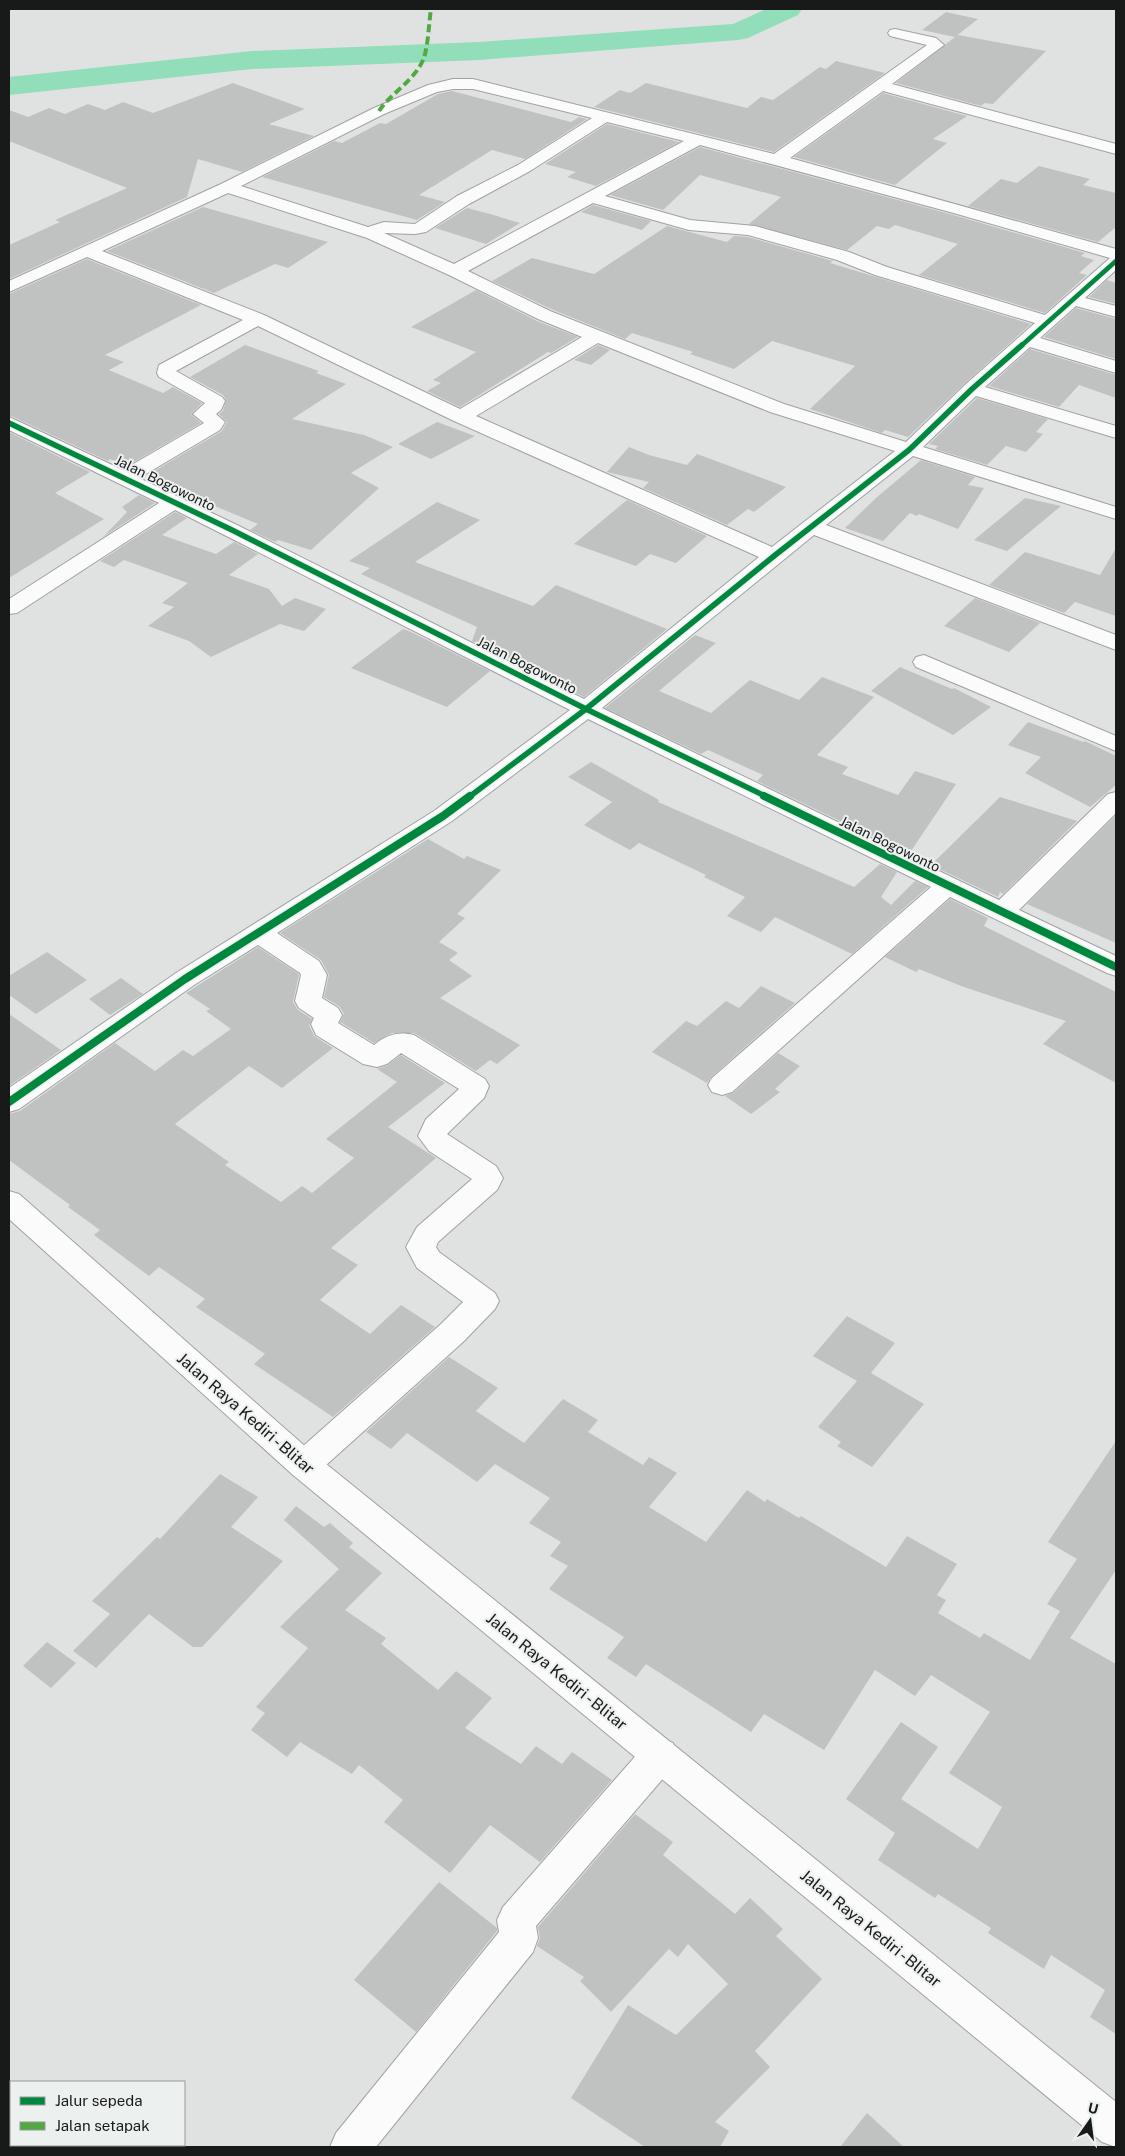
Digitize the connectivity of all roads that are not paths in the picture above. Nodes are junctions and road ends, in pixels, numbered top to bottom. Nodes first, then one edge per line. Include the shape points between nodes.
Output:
1 (895, 33) dead end
2 (881, 86) junction
3 (605, 116) junction
4 (697, 140) junction
5 (1116, 149) edge
6 (777, 160) junction
7 (227, 187) junction
8 (592, 198) junction
9 (369, 233) junction
10 (89, 252) junction
11 (1116, 260) edge
12 (455, 271) junction
13 (9, 288) edge
14 (1071, 300) junction
15 (1116, 312) edge
16 (258, 319) junction
17 (1047, 321) junction
18 (596, 336) junction
19 (1027, 340) junction
20 (1116, 366) edge
21 (972, 389) junction
22 (462, 417) junction
23 (9, 422) edge
24 (1116, 432) edge
25 (910, 450) junction
26 (124, 478) junction
27 (174, 502) junction
28 (1116, 513) edge
29 (812, 527) junction
30 (774, 556) junction
31 (9, 608) edge
32 (1116, 643) edge
33 (924, 662) dead end
34 (586, 710) junction
35 (1116, 744) edge
36 (1116, 799) edge
37 (947, 886) junction
38 (1002, 912) junction
39 (258, 932) junction
40 (1116, 967) edge
41 (722, 1085) dead end
42 (9, 1102) edge
43 (9, 1202) edge
44 (304, 1465) junction
45 (660, 1755) junction
46 (1116, 2128) edge
47 (350, 2147) edge

1 - 2 street via 937,45
2 - 5 street
2 - 6 street
3 - 4 street
3 - 7 street via 472,84 453,84 433,88 379,111
3 - 9 street via 524,168 463,200 420,228 384,226
4 - 6 street
4 - 8 street
6 - 11 street via 1004,221
7 - 9 street
7 - 10 street
8 - 12 street
8 - 17 street via 689,226 750,230
9 - 12 street
10 - 13 street
10 - 16 street
11 - 14 street
12 - 18 street via 544,315
14 - 15 street
14 - 17 street
16 - 22 street
16 - 26 street via 166,369 166,373 215,401 203,414 215,422
17 - 19 street
18 - 22 street
18 - 25 street via 777,408
19 - 20 street
19 - 21 street
21 - 24 street
21 - 25 street
22 - 30 street
23 - 26 street, Jalan Bogowonto
25 - 28 street
25 - 29 street
26 - 27 street, Jalan Bogowonto
27 - 31 street
27 - 34 street, Jalan Bogowonto
29 - 30 street
29 - 32 street
30 - 34 street
33 - 35 street
34 - 37 street, Jalan Bogowonto
34 - 39 street via 443,816
36 - 38 street
37 - 38 street, Jalan Bogowonto
37 - 41 street
38 - 40 street, Jalan Bogowonto
39 - 42 street via 185,978
39 - 44 street via 310,967 314,975 308,1001 329,1015 326,1028 377,1058 394,1044 404,1042 475,1086 474,1091 436,1126 432,1136 489,1178 427,1235 421,1246 428,1260 484,1301
43 - 44 street, Jalan Raya Kediri - Blitar
44 - 45 street, Jalan Raya Kediri - Blitar
45 - 46 street, Jalan Raya Kediri - Blitar
45 - 47 street via 516,1920 519,1938

